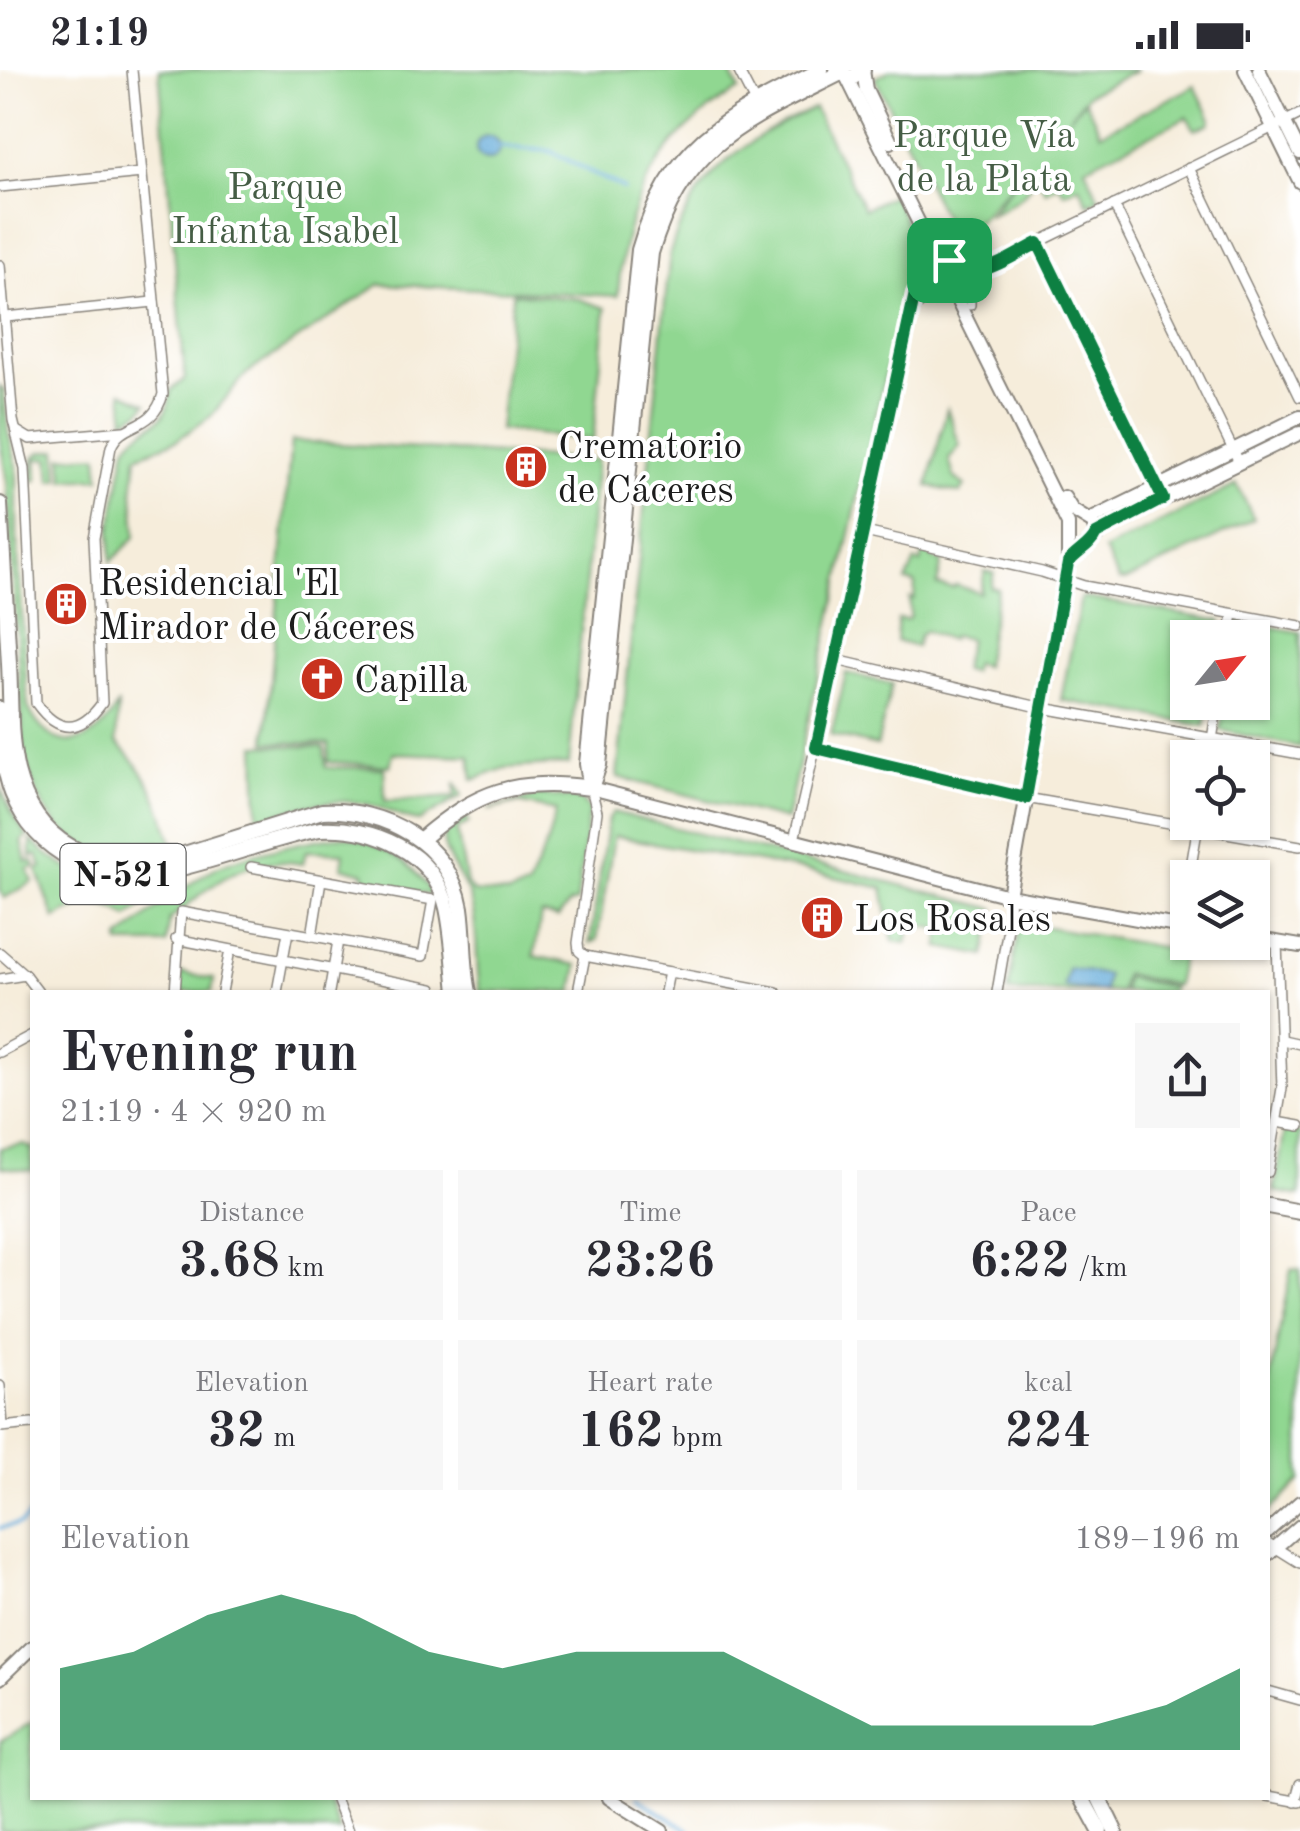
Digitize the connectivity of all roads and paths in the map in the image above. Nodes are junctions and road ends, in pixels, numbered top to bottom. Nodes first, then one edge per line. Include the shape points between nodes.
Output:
1 (132, 70) edge
2 (738, 70) edge
3 (821, 70) edge
4 (863, 70) edge
5 (1245, 70) edge
6 (1260, 70) edge
7 (841, 74) edge
8 (755, 103) junction
9 (1300, 114) edge
10 (1279, 124) junction
11 (1300, 152) edge
12 (1189, 168) junction
13 (142, 173) junction
14 (1300, 182) edge
15 (0, 187) edge
16 (1114, 205) junction
17 (925, 229) junction
18 (1038, 243) junction
19 (0, 265) edge
20 (960, 275) junction
21 (915, 293) junction
22 (930, 296) junction
23 (154, 302) junction
24 (968, 308) junction
25 (912, 310) junction
26 (6, 317) junction
27 (6, 341) junction
28 (0, 352) edge
29 (0, 379) edge
30 (10, 386) junction
31 (1300, 396) edge
32 (1300, 418) edge
33 (15, 429) junction
34 (123, 431) junction
35 (1300, 433) edge
36 (1236, 456) junction
37 (1160, 493) junction
38 (0, 504) edge
39 (1079, 520) junction
40 (865, 532) junction
41 (1096, 534) junction
42 (1068, 540) junction
43 (1083, 546) junction
44 (1068, 563) junction
45 (1065, 580) junction
46 (1233, 614) junction
47 (1232, 620) edge
48 (1300, 626) edge
49 (836, 660) junction
50 (1043, 708) junction
51 (0, 710) edge
52 (1215, 720) edge
53 (1212, 738) junction
54 (816, 748) junction
55 (1300, 754) edge
56 (591, 788) junction
57 (1026, 798) junction
58 (1170, 821) edge
59 (347, 827) junction
60 (420, 840) junction
61 (794, 840) junction
62 (1270, 840) edge
63 (1300, 846) edge
64 (250, 867) dead end
65 (321, 880) junction
66 (1009, 896) junction
67 (440, 902) junction
68 (1170, 925) edge
69 (288, 932) junction
70 (312, 936) junction
71 (176, 939) junction
72 (338, 941) junction
73 (1270, 941) edge
74 (1277, 942) junction
75 (1300, 946) edge
76 (230, 950) junction
77 (0, 953) edge
78 (585, 956) junction
79 (283, 961) junction
80 (332, 970) junction
81 (670, 972) junction
82 (25, 974) junction
83 (0, 978) edge
84 (384, 980) junction
85 (37, 990) edge
86 (175, 990) edge
87 (222, 990) edge
88 (277, 990) edge
89 (329, 990) edge
90 (382, 990) edge
91 (428, 990) edge
92 (458, 990) edge
93 (469, 990) edge
94 (578, 990) edge
95 (666, 990) edge
96 (765, 990) edge
97 (997, 990) edge
98 (30, 1036) edge
99 (1282, 1040) junction
100 (1300, 1044) edge
101 (0, 1052) edge
102 (1276, 1122) junction
103 (1300, 1126) edge
104 (1270, 1160) edge
105 (1270, 1206) edge
106 (1300, 1212) edge
107 (1270, 1214) edge
108 (1300, 1220) edge
109 (0, 1386) edge
110 (30, 1424) edge
111 (2, 1427) edge
112 (1300, 1502) edge
113 (1270, 1530) edge
114 (1295, 1530) edge
115 (1270, 1551) edge
116 (1270, 1552) edge
117 (1295, 1560) edge
118 (30, 1649) edge
119 (0, 1678) edge
120 (1270, 1692) edge
121 (1300, 1700) edge
122 (1300, 1784) edge
123 (1270, 1796) edge
124 (336, 1800) edge
125 (612, 1800) edge
126 (1083, 1800) edge
127 (1100, 1800) edge
128 (1298, 1802) edge
129 (348, 1831) edge
130 (662, 1831) edge
131 (1100, 1831) edge
132 (1115, 1831) edge

1 - 13 street
2 - 8 street
3 - 8 main road
4 - 7 main road
4 - 20 main road via 866,90
5 - 10 main road
6 - 10 main road
7 - 17 main road
7 - 56 main road via 722,138 686,176 658,227 650,253 599,765
8 - 56 main road via 691,149 662,192 639,250 587,764
9 - 10 street
10 - 11 main road
10 - 12 street
10 - 14 main road
12 - 16 street
12 - 31 street
13 - 15 street
13 - 23 street
16 - 18 street
16 - 36 street
17 - 20 main road
17 - 21 street
18 - 20 street
18 - 37 street
19 - 26 street
20 - 21 street via 930,279
20 - 22 street
20 - 24 main road
21 - 25 street
22 - 24 street
22 - 25 street
23 - 26 street
23 - 34 street via 160,403 144,423
24 - 39 main road
24 - 39 main road
25 - 40 street
26 - 27 street
27 - 28 street
27 - 30 street
29 - 30 street
30 - 33 street
32 - 36 main road
33 - 34 street via 30,439
33 - 34 street via 24,470 36,702 56,724 73,728 102,704 94,538 111,447
35 - 36 main road
36 - 37 main road
37 - 39 main road
37 - 41 main road
38 - 60 main road, N-521 via 17,772 41,822 62,843 112,864 140,864 346,810
39 - 41 main road
39 - 42 main road
40 - 45 street
40 - 49 street
41 - 43 main road
42 - 43 main road
42 - 44 main road
43 - 44 main road
44 - 45 main road
45 - 46 street
45 - 50 main road
46 - 47 street
46 - 48 street
49 - 50 street
49 - 54 street
50 - 53 street
50 - 57 main road
51 - 59 main road, N-521 via 3,756 20,809 53,849 100,872 161,873 286,836
52 - 53 street
53 - 55 street
54 - 57 street
54 - 61 street
56 - 60 main road via 545,782 496,791
56 - 61 main road
56 - 78 street via 597,812 578,942
57 - 58 street
57 - 66 main road
59 - 60 main road
59 - 67 main road, N-521 via 397,844 433,878
60 - 67 main road via 422,854 439,874
60 - 93 main road, N-521 via 455,890
61 - 66 main road
62 - 63 street
64 - 65 street
65 - 67 street
65 - 70 street
66 - 68 main road
66 - 97 street
67 - 72 street via 423,956
67 - 92 main road, N-521
69 - 70 street
69 - 71 street via 180,912
69 - 79 street
70 - 72 street
71 - 76 street
71 - 86 street
72 - 80 street
73 - 74 main road
74 - 75 main road
74 - 99 street
76 - 79 street
76 - 87 street
77 - 82 street
78 - 81 street
78 - 94 street
79 - 80 street
79 - 88 street
80 - 84 street
80 - 89 street
81 - 95 street
81 - 96 street
82 - 83 street
82 - 85 street
84 - 90 street
84 - 91 street
98 - 101 street
99 - 100 street
99 - 102 street
102 - 103 street
102 - 104 street
105 - 106 main road
107 - 108 main road
109 - 111 street
110 - 111 street
112 - 113 main road
114 - 115 main road
114 - 117 street
116 - 117 street
118 - 119 main road
120 - 121 street
122 - 128 street
123 - 128 street
124 - 129 street
125 - 130 main road
126 - 131 main road
127 - 132 main road

